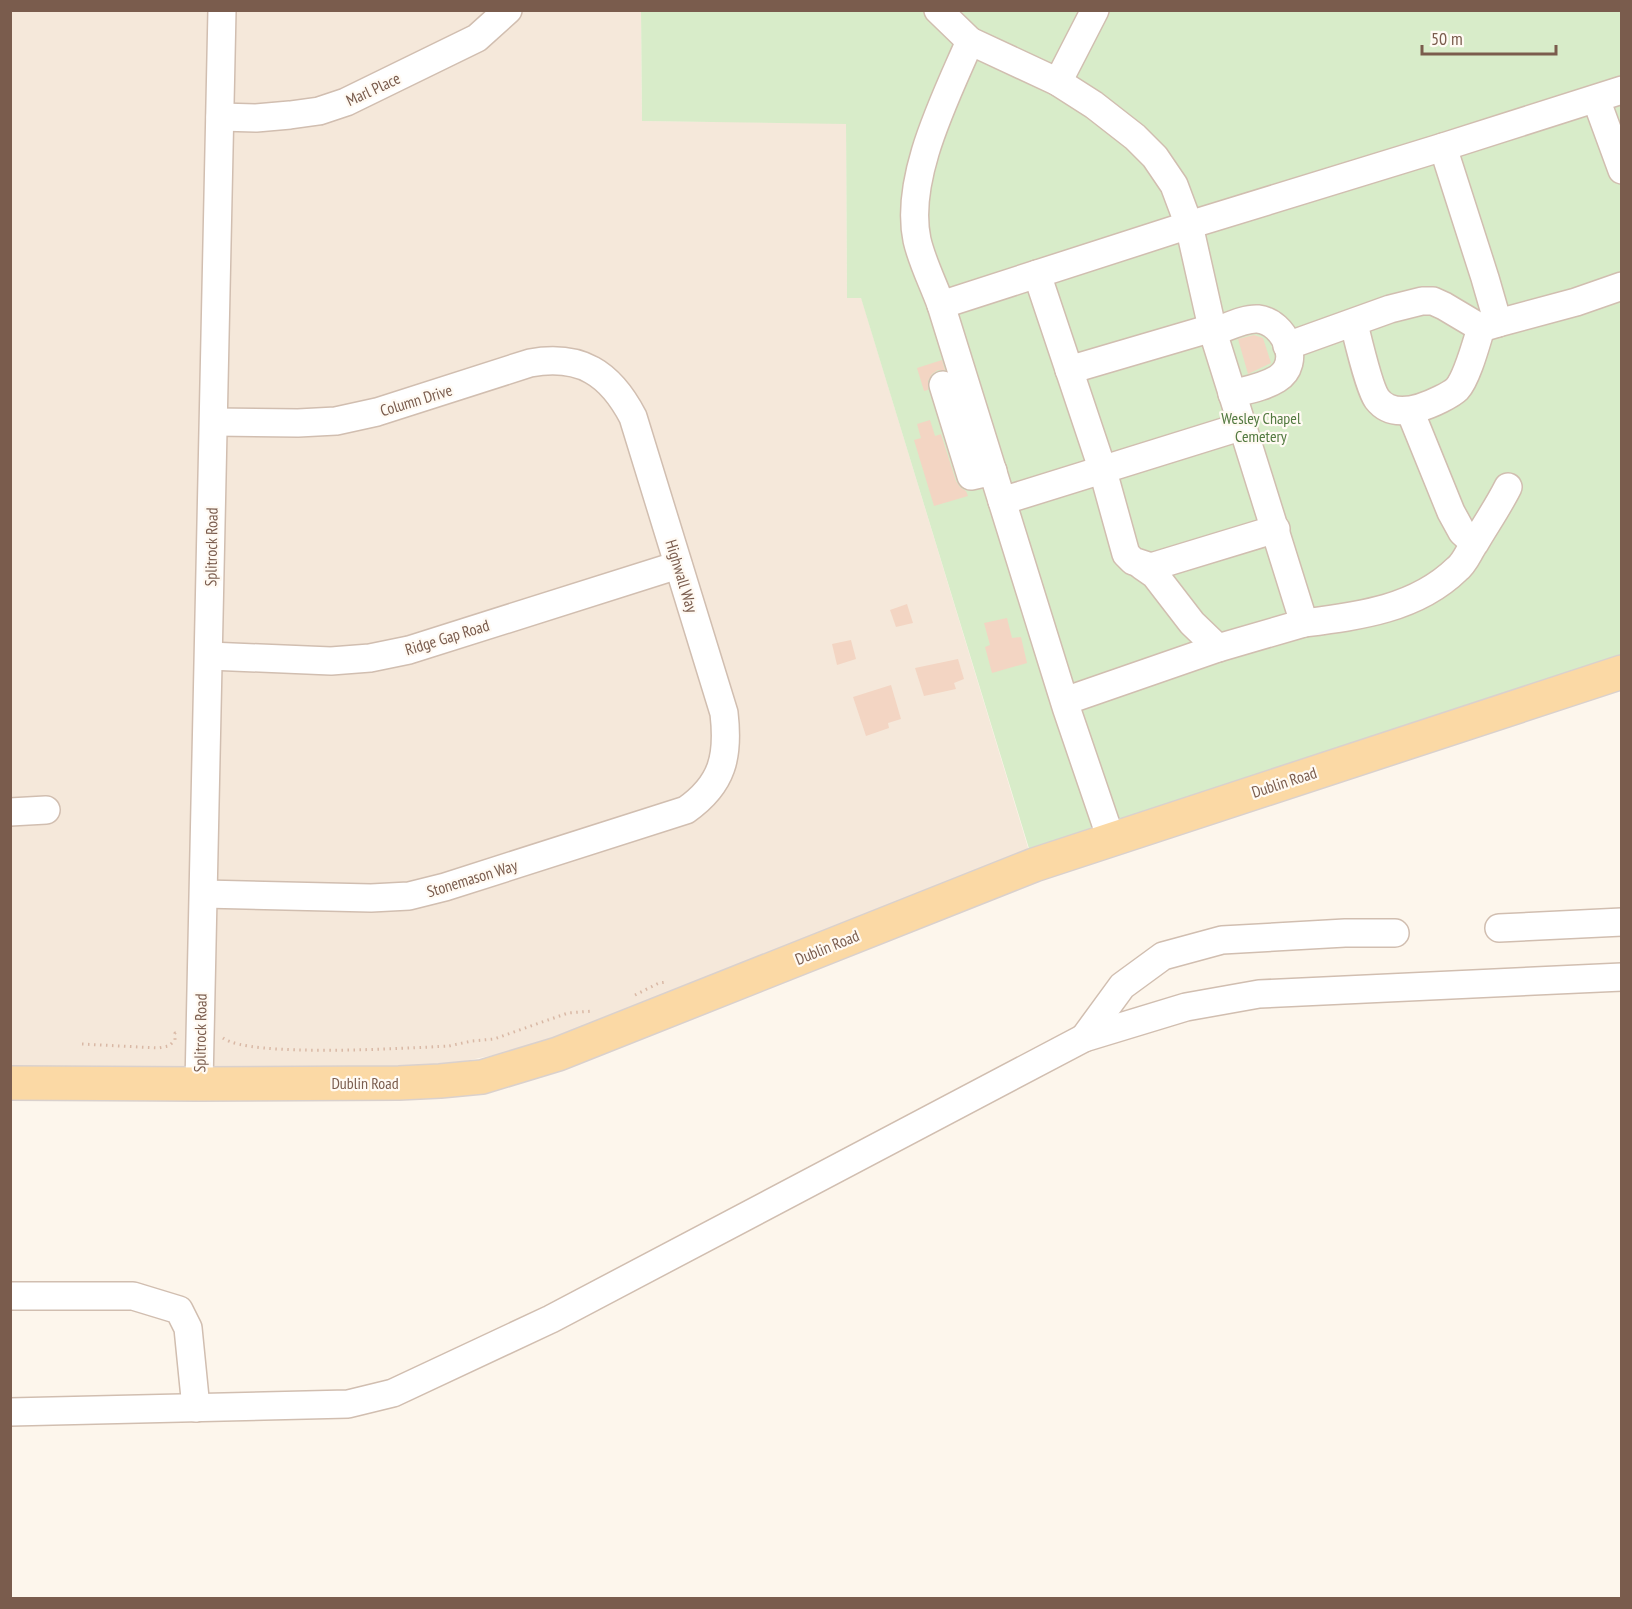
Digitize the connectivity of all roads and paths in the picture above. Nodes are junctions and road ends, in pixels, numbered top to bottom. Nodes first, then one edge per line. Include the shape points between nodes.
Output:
1 (222, 10) edge
2 (508, 10) edge
3 (938, 10) edge
4 (1095, 10) edge
5 (970, 41) junction
6 (1058, 82) junction
7 (1622, 90) edge
8 (1596, 99) junction
9 (220, 117) junction
10 (1443, 147) junction
11 (1622, 170) edge
12 (1189, 225) junction
13 (1036, 274) junction
14 (1622, 286) edge
15 (941, 305) junction
16 (1354, 324) junction
17 (1490, 326) junction
18 (1212, 330) junction
19 (1287, 346) junction
20 (1069, 370) junction
21 (610, 382) joint
22 (1232, 394) junction
23 (1410, 411) junction
24 (214, 422) junction
25 (1243, 426) junction
26 (1103, 471) junction
27 (1508, 487) dead end
28 (1002, 501) junction
29 (1276, 529) junction
30 (1474, 543) junction
31 (678, 565) junction
32 (1142, 566) junction
33 (1304, 623) junction
34 (1218, 648) junction
35 (209, 656) junction
36 (1622, 672) edge
37 (1065, 701) junction
38 (718, 776) joint
39 (46, 810) dead end
40 (10, 812) edge
41 (1111, 839) junction
42 (204, 894) junction
43 (1622, 922) edge
44 (1499, 928) dead end
45 (1395, 933) dead end
46 (1622, 977) edge
47 (669, 982) dead end
48 (629, 997) dead end
49 (596, 1011) dead end
50 (183, 1033) dead end
51 (221, 1034) dead end
52 (1084, 1038) junction
53 (82, 1044) dead end
54 (10, 1083) edge
55 (199, 1084) junction
56 (10, 1296) edge
57 (196, 1408) junction
58 (10, 1412) edge

1 - 9 street, Splitrock Road
2 - 9 street, Marl Place via 477,38 346,102 290,116
3 - 5 street
4 - 6 street
5 - 6 street
5 - 15 street via 929,141 918,185 916,237
6 - 12 street via 1109,116 1155,157 1174,185
7 - 8 street
8 - 10 street
8 - 11 street
9 - 24 street, Splitrock Road
10 - 12 street
10 - 17 street via 1485,278
12 - 13 street
12 - 18 street
13 - 15 street
13 - 20 street
14 - 17 street
15 - 28 street via 953,393 993,471
16 - 17 street via 1407,304 1433,302
16 - 19 street
16 - 23 street via 1377,399 1391,409
17 - 23 street via 1456,391
18 - 19 street via 1258,319 1283,333
18 - 20 street
18 - 22 street
19 - 22 street via 1291,357 1279,378
20 - 26 street
21 - 24 street, Column Drive via 592,369 550,360 336,421
21 - 31 street, Highwall Way via 633,417
22 - 25 street
23 - 30 street via 1450,512
24 - 35 street, Splitrock Road
25 - 26 street
25 - 29 street
26 - 28 street
26 - 32 street via 1126,554
27 - 30 street
28 - 37 street
29 - 32 street via 1151,567
29 - 33 street
30 - 33 street via 1459,568 1426,594 1395,606
31 - 35 street, Ridge Gap Road via 410,650 370,658 331,661
31 - 38 street, Highwall Way via 724,712 727,745
32 - 34 street via 1155,575 1192,623
33 - 34 street
34 - 37 street
35 - 42 street, Splitrock Road
36 - 41 main road, Dublin Road
37 - 41 street
38 - 42 street, Stonemason Way via 686,810 409,896
39 - 40 street
41 - 55 main road, Dublin Road via 1034,865 558,1054 482,1077 399,1083
42 - 55 street, Splitrock Road
43 - 44 street
45 - 52 street via 1222,940 1163,956 1122,986
46 - 52 street via 1259,994 1186,1006
47 - 48 path
49 - 51 path via 568,1014 494,1039 450,1046 270,1049 229,1043
50 - 53 path via 175,1033 169,1046 158,1048
52 - 57 street via 551,1319 393,1393 348,1404
54 - 55 main road, Dublin Road
56 - 57 street via 133,1296 179,1310 188,1328
57 - 58 street

